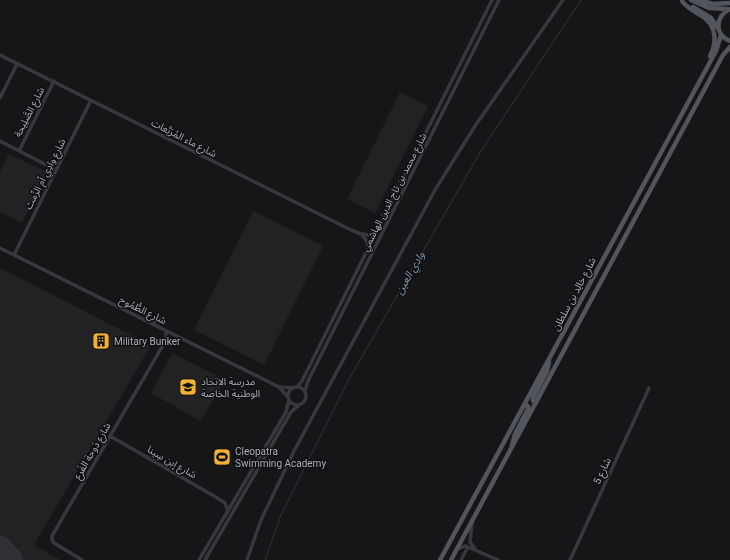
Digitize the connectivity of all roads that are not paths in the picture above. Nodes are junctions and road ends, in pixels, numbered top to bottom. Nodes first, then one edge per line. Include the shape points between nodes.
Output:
1 (493, 0) edge
2 (498, 0) edge
3 (563, 0) edge
4 (691, 0) edge
5 (699, 0) edge
6 (681, 1) edge
7 (730, 3) edge
8 (729, 9) edge
9 (488, 22) junction
10 (720, 32) junction
11 (730, 41) edge
12 (730, 47) edge
13 (730, 51) edge
14 (0, 55) edge
15 (18, 64) junction
16 (701, 78) junction
17 (54, 81) junction
18 (706, 89) junction
19 (0, 98) edge
20 (91, 100) junction
21 (0, 141) edge
22 (19, 150) junction
23 (56, 170) junction
24 (375, 234) junction
25 (361, 235) junction
26 (0, 248) edge
27 (369, 248) junction
28 (14, 255) junction
29 (160, 318) dead end
30 (152, 324) junction
31 (166, 331) junction
32 (176, 336) junction
33 (166, 340) junction
34 (550, 358) junction
35 (279, 387) junction
36 (295, 388) junction
37 (649, 388) dead end
38 (305, 391) junction
39 (288, 398) junction
40 (536, 403) junction
41 (525, 404) junction
42 (298, 406) junction
43 (110, 436) junction
44 (512, 449) junction
45 (233, 501) junction
46 (225, 503) junction
47 (228, 511) junction
48 (473, 519) junction
49 (468, 547) junction
50 (457, 550) junction
51 (476, 550) junction
52 (82, 560) edge
53 (199, 560) edge
54 (205, 560) edge
55 (247, 560) edge
56 (440, 560) edge
57 (451, 560) edge
58 (461, 560) edge
59 (498, 560) edge
60 (570, 560) edge

1 - 9 street via 496,2
1 - 24 street, شارع محمد بن تاج الدين الهاشمي
2 - 9 street, شارع محمد بن تاج الدين الهاشمي
3 - 55 street via 475,126 434,190 294,451 260,520
4 - 8 main road via 714,9
5 - 7 main road via 713,4
6 - 10 main road via 710,18
6 - 16 main road via 708,21 714,34 714,48
8 - 10 main road, شارع خالِد بن سلطان via 720,18
9 - 38 street, شارع محمد بن تاج الدين الهاشمي
10 - 11 main road
10 - 16 main road, شارع خالِد بن سلطان via 718,46
12 - 18 main road, شارع خالِد بن سلطان via 723,55
13 - 18 main road
14 - 15 street, شارع ماء المُرَبَّعات
15 - 17 street, شارع ماء المُرَبَّعات
15 - 19 street
16 - 34 main road, شارع خالِد بن سلطان
17 - 20 street, شارع ماء المُرَبَّعات
17 - 22 street, شارع الصَّلِيحة
18 - 40 main road, شارع خالِد بن سلطان
20 - 23 street, شارع وادِي أم الرِّمث
20 - 25 street, شارع ماء المُرَبَّعات
21 - 22 street
22 - 23 street
23 - 28 street, شارع وادِي أم الرِّمث
24 - 25 street
24 - 27 street, شارع محمد بن تاج الدين الهاشمي
25 - 27 street
26 - 28 street, شارع الطُّمُوح
27 - 36 street, شارع محمد بن تاج الدين الهاشمي via 302,381
28 - 30 street, شارع الطُّمُوح
29 - 30 street
30 - 31 street, شارع الطُّمُوح
31 - 32 street, شارع الطُّمُوح
31 - 33 street
32 - 33 street
32 - 35 street, شارع الطُّمُوح
33 - 43 street, شارع دَوحة الفَرع
34 - 40 main road via 547,371 533,398
34 - 41 main road, شارع خالِد بن سلطان
35 - 36 street, شارع الطُّمُوح
35 - 39 street, شارع الطُّمُوح
36 - 38 street
36 - 39 street via 290,391
37 - 60 street, شارع 5
38 - 42 street via 307,398
39 - 42 street via 293,405
39 - 45 street via 285,413
40 - 44 main road, شارع خالِد بن سلطان
41 - 44 main road via 528,409 515,434
41 - 56 main road, شارع خالِد بن سلطان
42 - 54 street via 292,412
43 - 46 street, شارع إبن سِينا
43 - 52 street, شارع دَوحة الفَرع via 52,536 54,543
44 - 48 main road, شارع خالِد بن سلطان
45 - 46 street
45 - 47 street
46 - 47 street
47 - 53 street
48 - 50 main road, شارع خالِد بن سلطان
48 - 51 street via 470,542
49 - 50 street
49 - 51 street
49 - 58 street
50 - 57 main road, شارع خالِد بن سلطان
51 - 59 street

